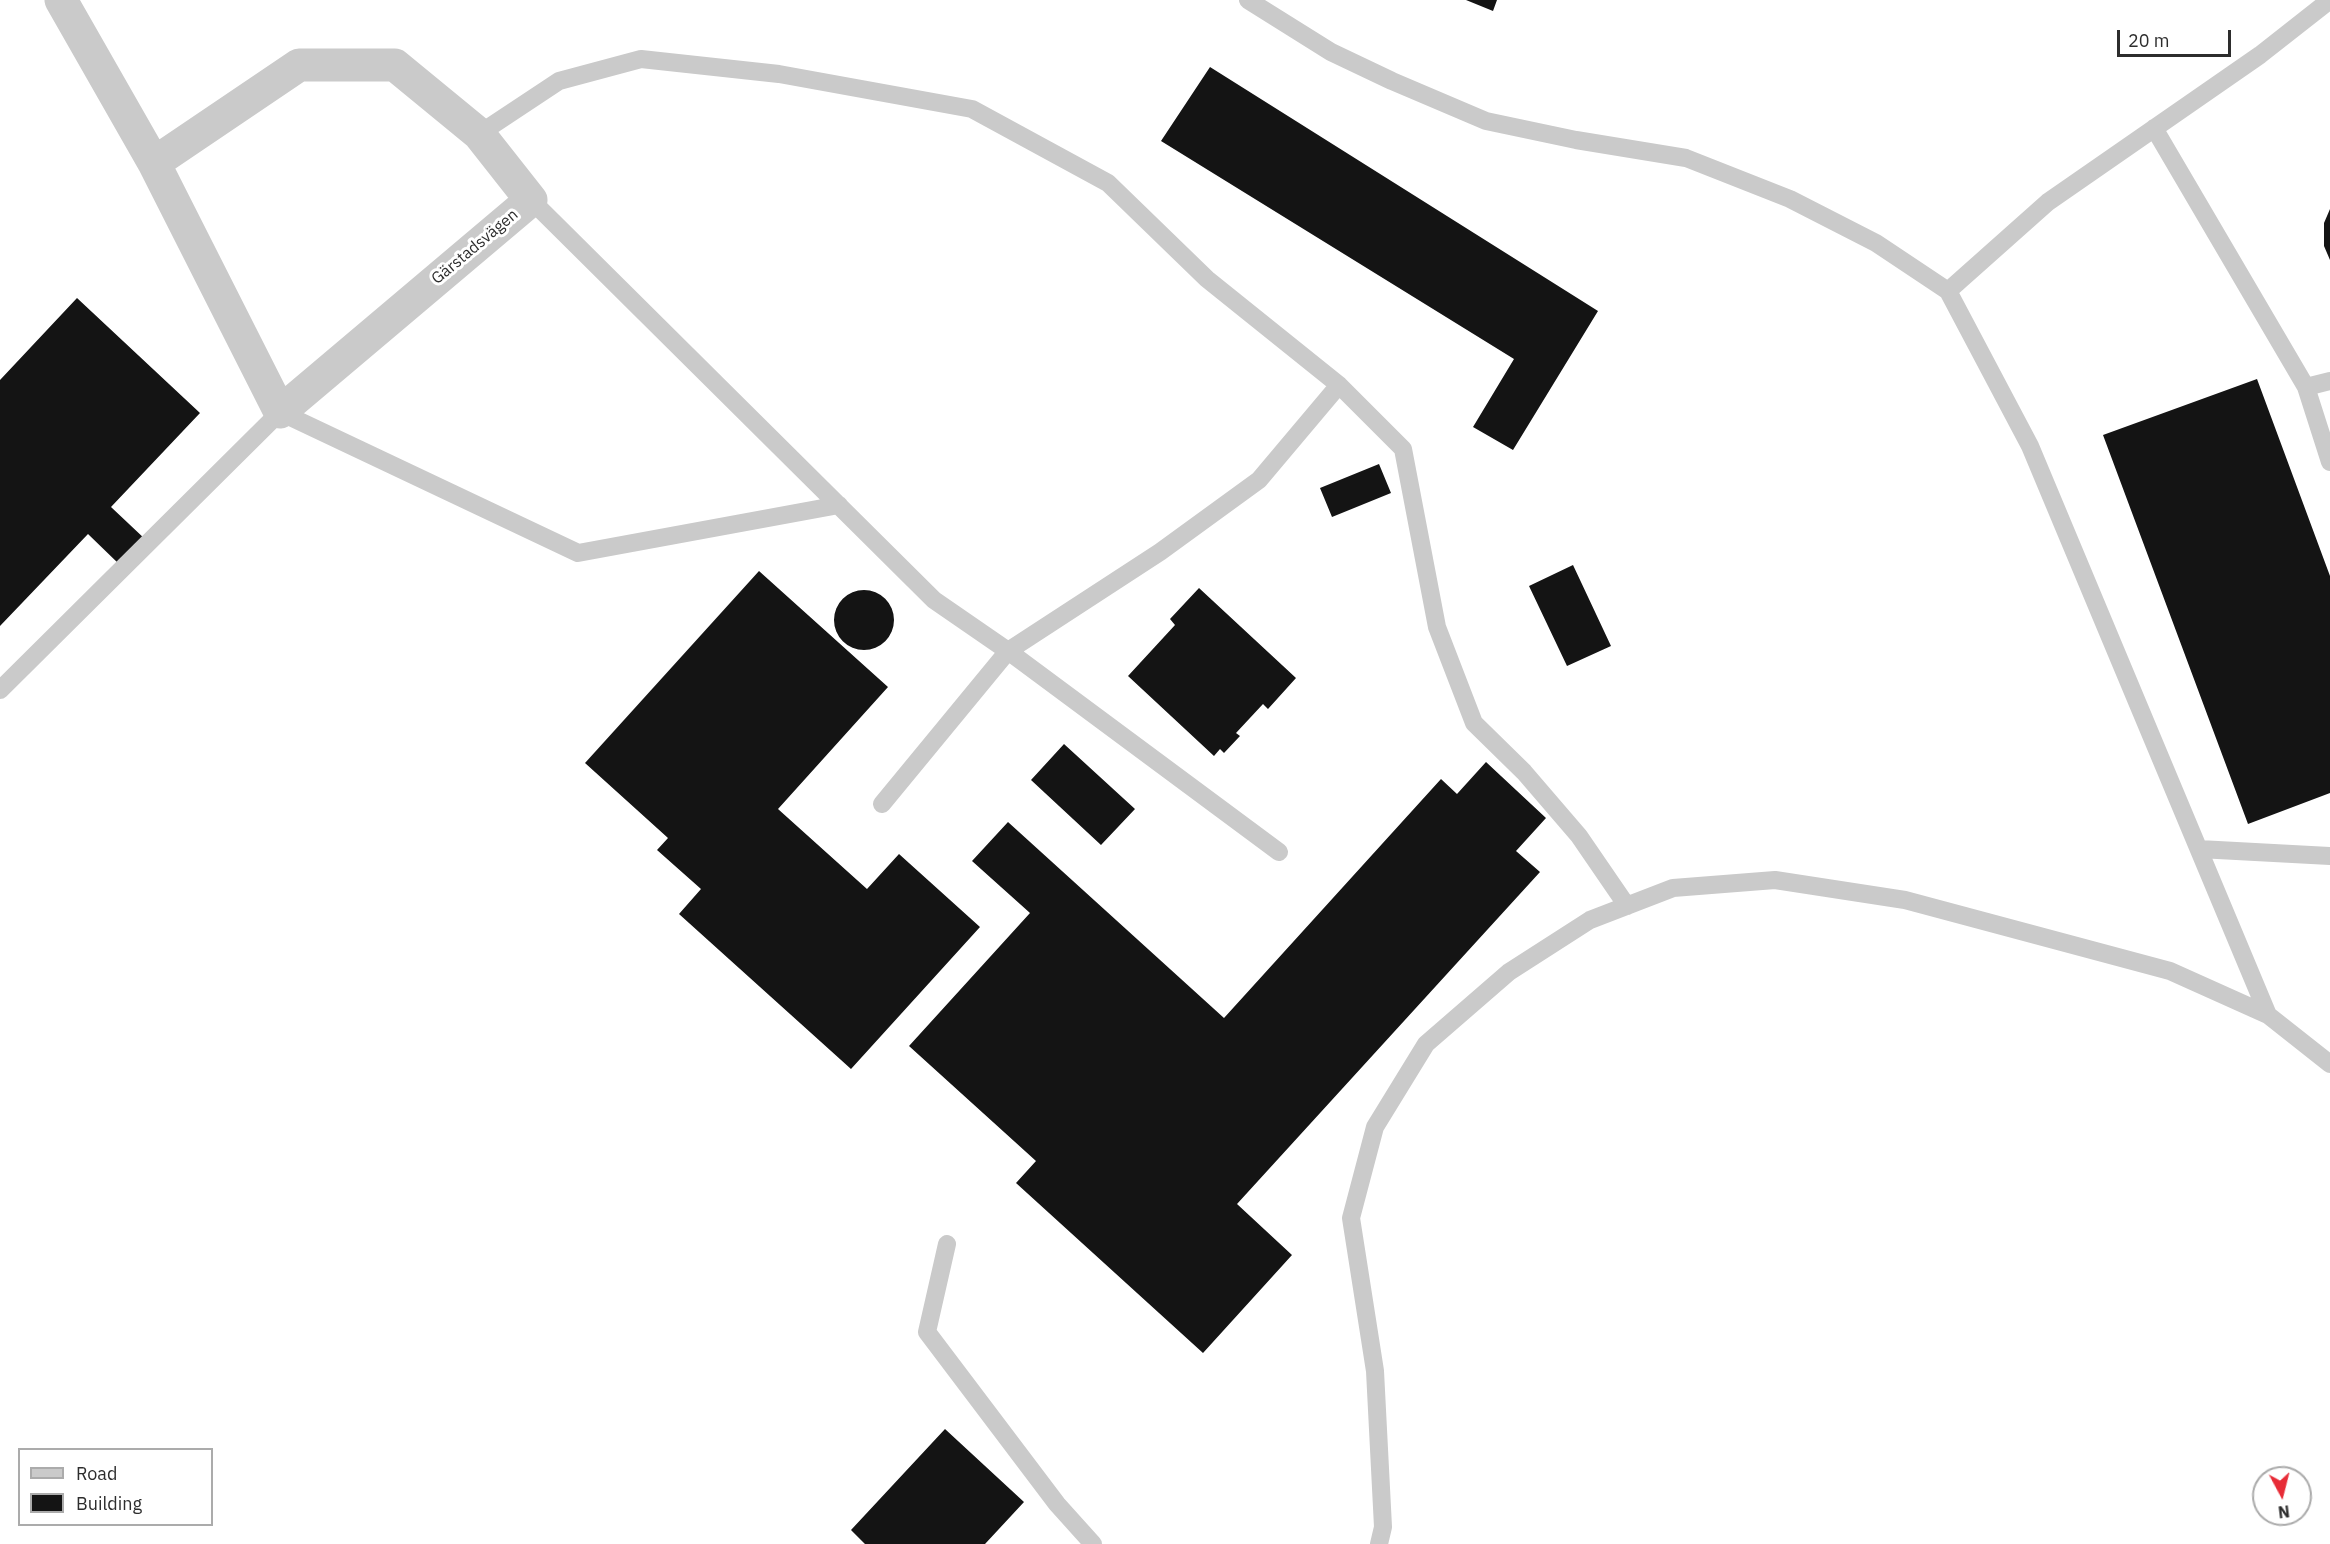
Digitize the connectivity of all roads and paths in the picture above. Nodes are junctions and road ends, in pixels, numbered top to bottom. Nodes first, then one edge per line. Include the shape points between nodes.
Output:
1 (61, 0) edge
2 (1248, 0) edge
3 (2330, 0) edge
4 (2154, 128) junction
5 (479, 134) junction
6 (154, 163) junction
7 (531, 200) junction
8 (1948, 291) junction
9 (2330, 381) edge
10 (1340, 385) junction
11 (2306, 387) junction
12 (280, 412) junction
13 (2330, 462) edge
14 (839, 505) junction
15 (1008, 651) junction
16 (0, 690) edge
17 (882, 804) dead end
18 (2199, 849) junction
19 (1279, 852) dead end
20 (2330, 856) edge
21 (1627, 906) junction
22 (2268, 1015) junction
23 (2330, 1064) edge
24 (947, 1244) dead end
25 (1093, 1544) edge
26 (1379, 1544) edge

1 - 6 street
2 - 8 lane via 1330,52 1486,121 1686,158 1790,199 1876,243
3 - 4 lane
4 - 8 lane via 2048,202
4 - 11 lane
5 - 6 street, Gärstadsvägen via 395,65 299,66
5 - 7 street, Gärstadsvägen
5 - 10 lane via 559,81 641,59 779,74 972,109 1108,183 1207,279
6 - 12 street
7 - 12 street, Gärstadsvägen
7 - 14 lane
8 - 18 lane via 2030,446
9 - 11 lane
10 - 15 lane via 1259,480 1160,552
10 - 21 lane via 1403,449 1437,627 1474,723 1580,836
11 - 13 lane
12 - 14 lane via 578,553
12 - 16 lane
14 - 15 lane via 934,600
15 - 17 lane
15 - 19 lane
18 - 20 lane
18 - 22 lane
21 - 22 lane via 1673,888 1775,880 1905,900 2170,971
21 - 26 lane via 1590,920 1509,972 1426,1044 1375,1127 1351,1218 1375,1371 1383,1527
22 - 23 lane
24 - 25 lane via 927,1332 1057,1504

